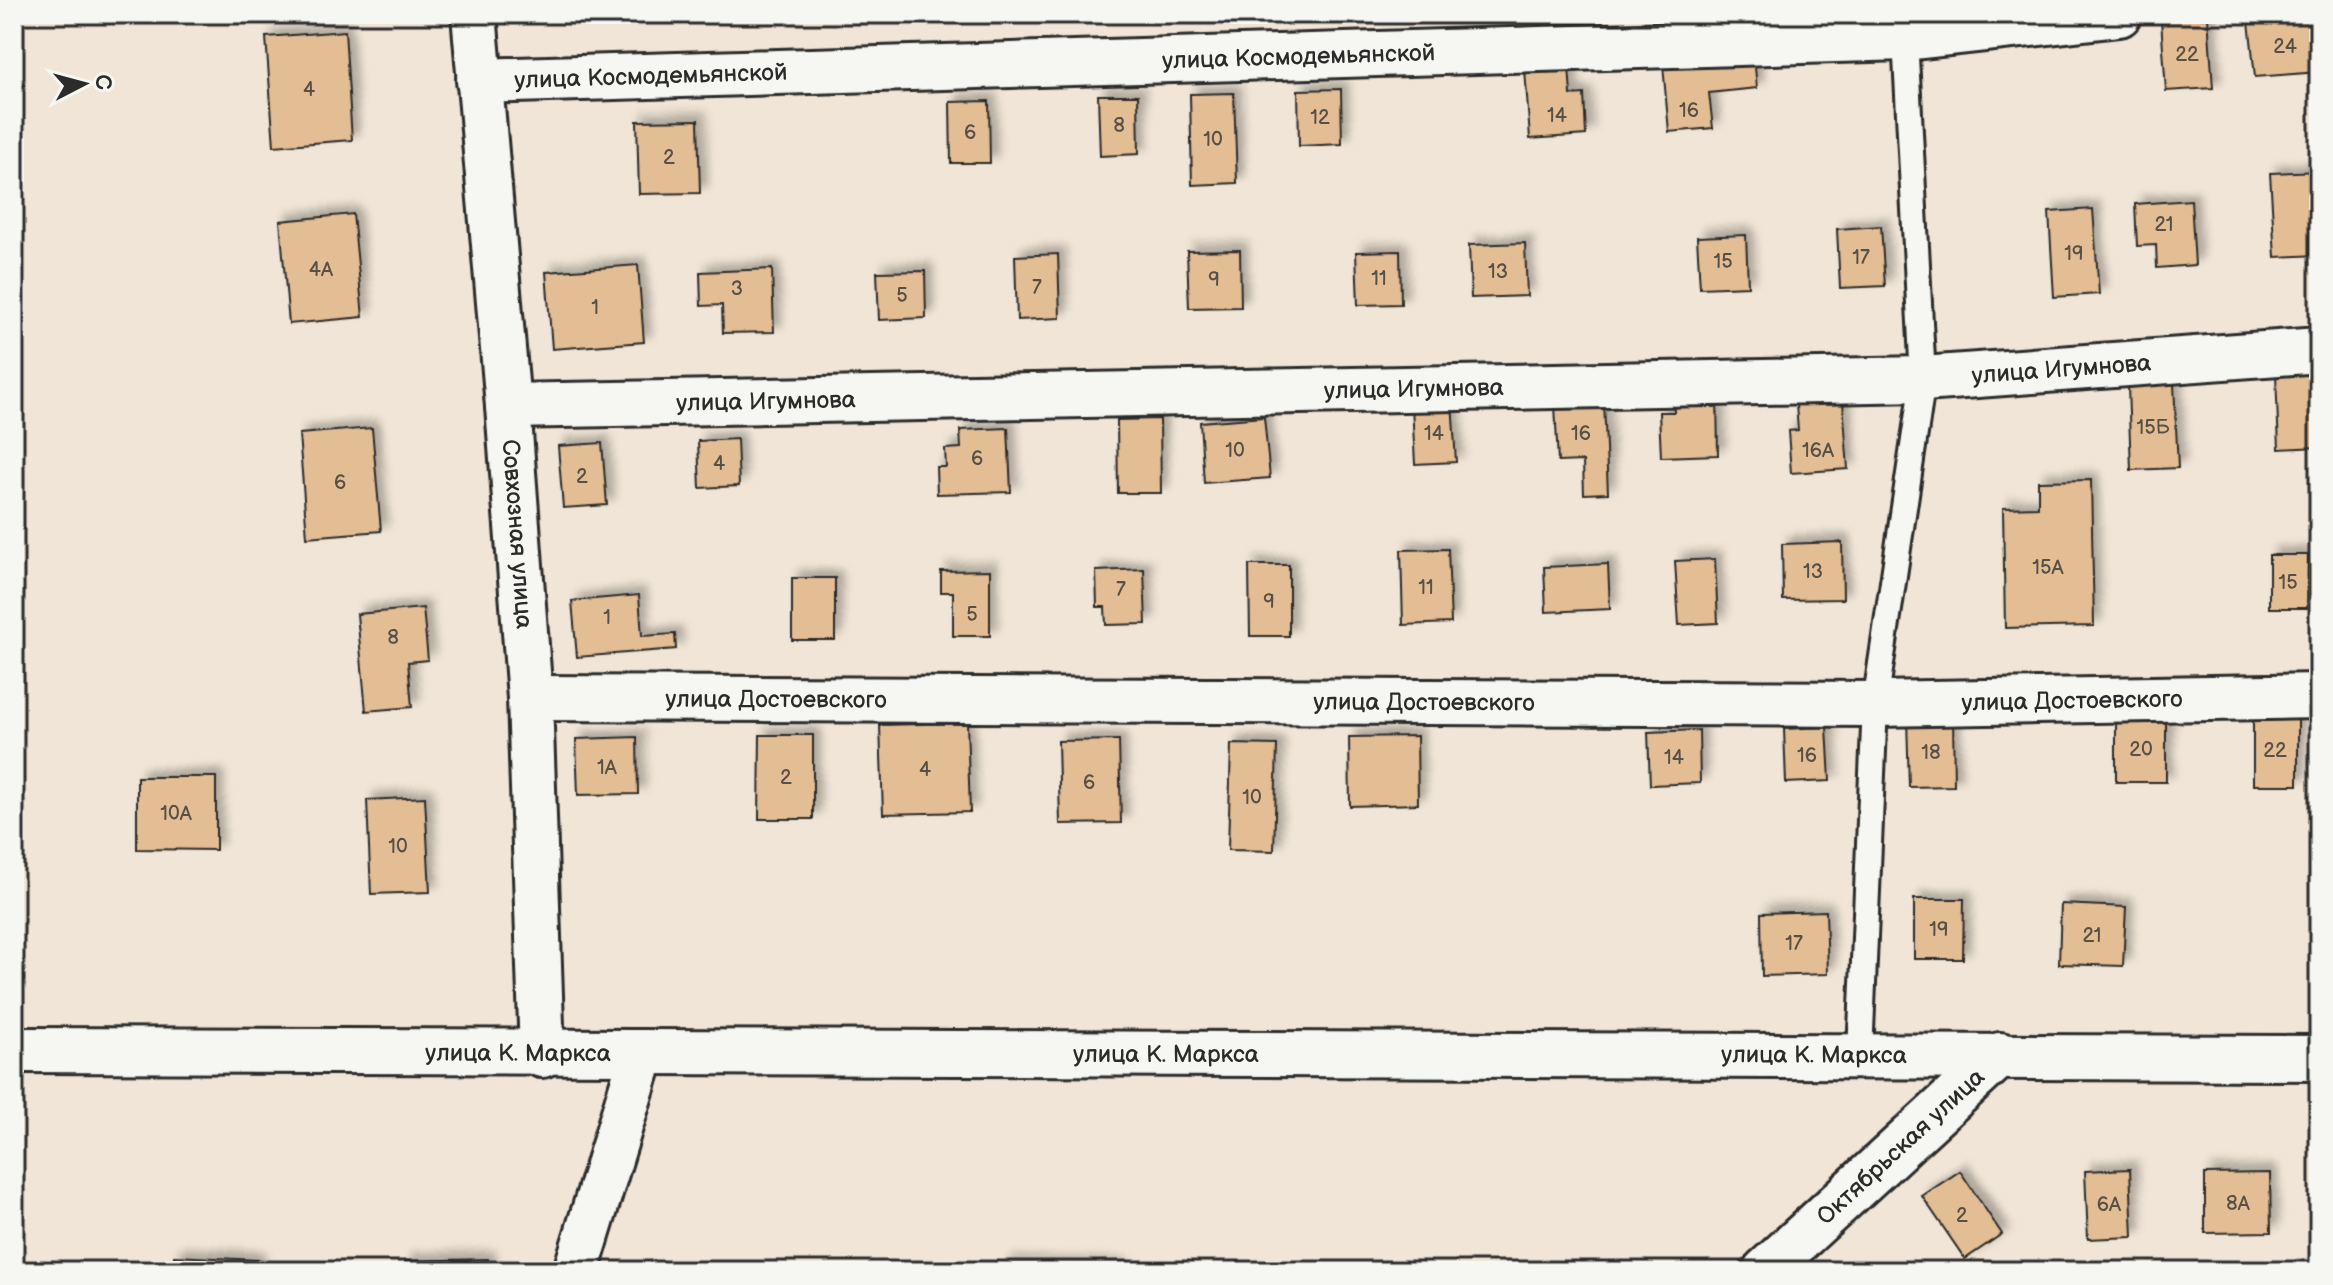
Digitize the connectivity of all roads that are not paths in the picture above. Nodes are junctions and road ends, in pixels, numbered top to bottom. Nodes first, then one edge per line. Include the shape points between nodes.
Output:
1 (474, 14) edge
2 (2119, 14) edge
3 (1905, 38) junction
4 (479, 81) junction
5 (2319, 350) edge
6 (1923, 379) junction
7 (508, 406) junction
8 (2319, 696) edge
9 (530, 698) junction
10 (1875, 704) junction
11 (14, 1050) edge
12 (642, 1054) junction
13 (1860, 1054) junction
14 (542, 1055) junction
15 (2000, 1055) junction
16 (2319, 1058) edge
17 (576, 1271) edge
18 (1765, 1271) edge

1 - 4 street, Совхозная улица
2 - 3 street, улица Космодемьянской
3 - 4 street, улица Космодемьянской
3 - 6 lane
4 - 7 street, Совхозная улица
5 - 6 street, улица Игумнова
6 - 7 street, улица Игумнова
6 - 10 lane
7 - 9 street, Совхозная улица
8 - 10 street, улица Достоевского
9 - 10 street, улица Достоевского
9 - 14 street, Совхозная улица
10 - 13 lane
11 - 14 street, улица К. Маркса
12 - 13 street, улица К. Маркса
12 - 14 street, улица К. Маркса
12 - 17 street
13 - 15 street, улица К. Маркса
15 - 16 street, улица К. Маркса
15 - 18 street, Октябрьская улица

